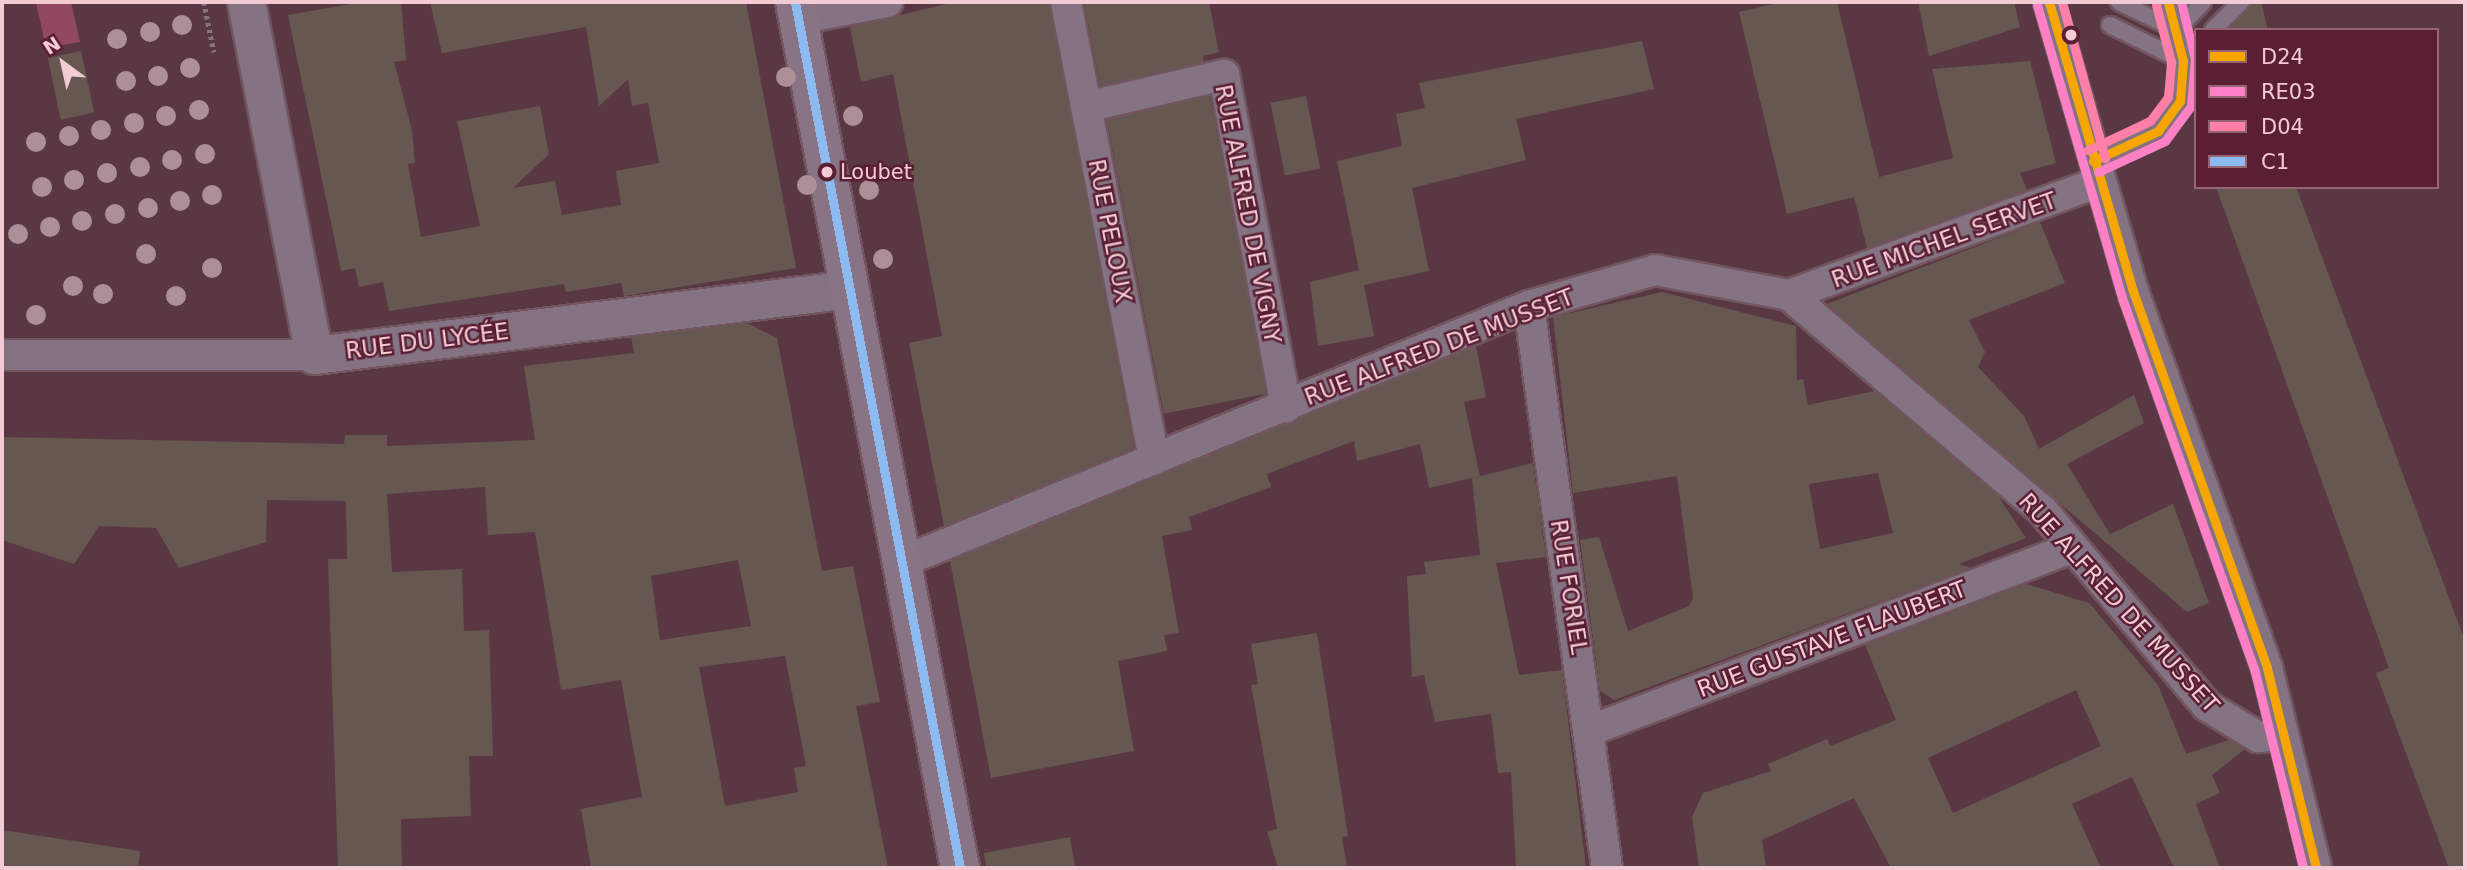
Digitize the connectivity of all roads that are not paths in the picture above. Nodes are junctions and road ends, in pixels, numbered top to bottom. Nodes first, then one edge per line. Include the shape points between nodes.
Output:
1 (887, 2) edge
2 (1066, 2) edge
3 (2049, 2) edge
4 (2119, 2) edge
5 (2168, 2) edge
6 (2203, 2) edge
7 (2241, 2) edge
8 (254, 3) edge
9 (797, 10) edge
10 (2110, 25) dead end
11 (2215, 28) edge
12 (2177, 30) junction
13 (2194, 50) edge
14 (2183, 61) junction
15 (1086, 107) junction
16 (2096, 172) junction
17 (850, 289) junction
18 (1789, 295) junction
19 (1529, 306) junction
20 (2, 355) edge
21 (314, 355) junction
22 (1286, 407) junction
23 (1154, 460) junction
24 (2072, 548) junction
25 (904, 561) junction
26 (1591, 730) junction
27 (2282, 735) junction
28 (960, 868) edge
29 (1607, 868) edge
30 (2316, 868) edge

1 - 9 street
2 - 15 street, RUE PELOUX
3 - 16 street
4 - 12 lane
5 - 12 lane
6 - 12 lane
7 - 11 lane
8 - 21 street
9 - 17 main road
10 - 14 lane
12 - 14 lane
13 - 14 lane
14 - 16 lane via 2180,101 2169,120
15 - 22 street, RUE ALFRED DE VIGNY via 1224,75
15 - 23 street, RUE PELOUX
16 - 18 street, RUE MICHEL SERVET
16 - 27 street via 2267,668
17 - 21 street, RUE DU LYCÉE
17 - 25 main road
18 - 19 street, RUE ALFRED DE MUSSET via 1655,270
18 - 24 street, RUE ALFRED DE MUSSET via 2042,510
19 - 22 street, RUE ALFRED DE MUSSET
19 - 26 street, RUE FORIEL
20 - 21 street, RUE DU LYCÉE
22 - 23 street, RUE ALFRED DE MUSSET
23 - 25 street, RUE ALFRED DE MUSSET
24 - 26 street, RUE GUSTAVE FLAUBERT
24 - 27 street, RUE ALFRED DE MUSSET via 2207,706 2258,737
25 - 28 main road
26 - 29 street, RUE FORIEL
27 - 30 street

